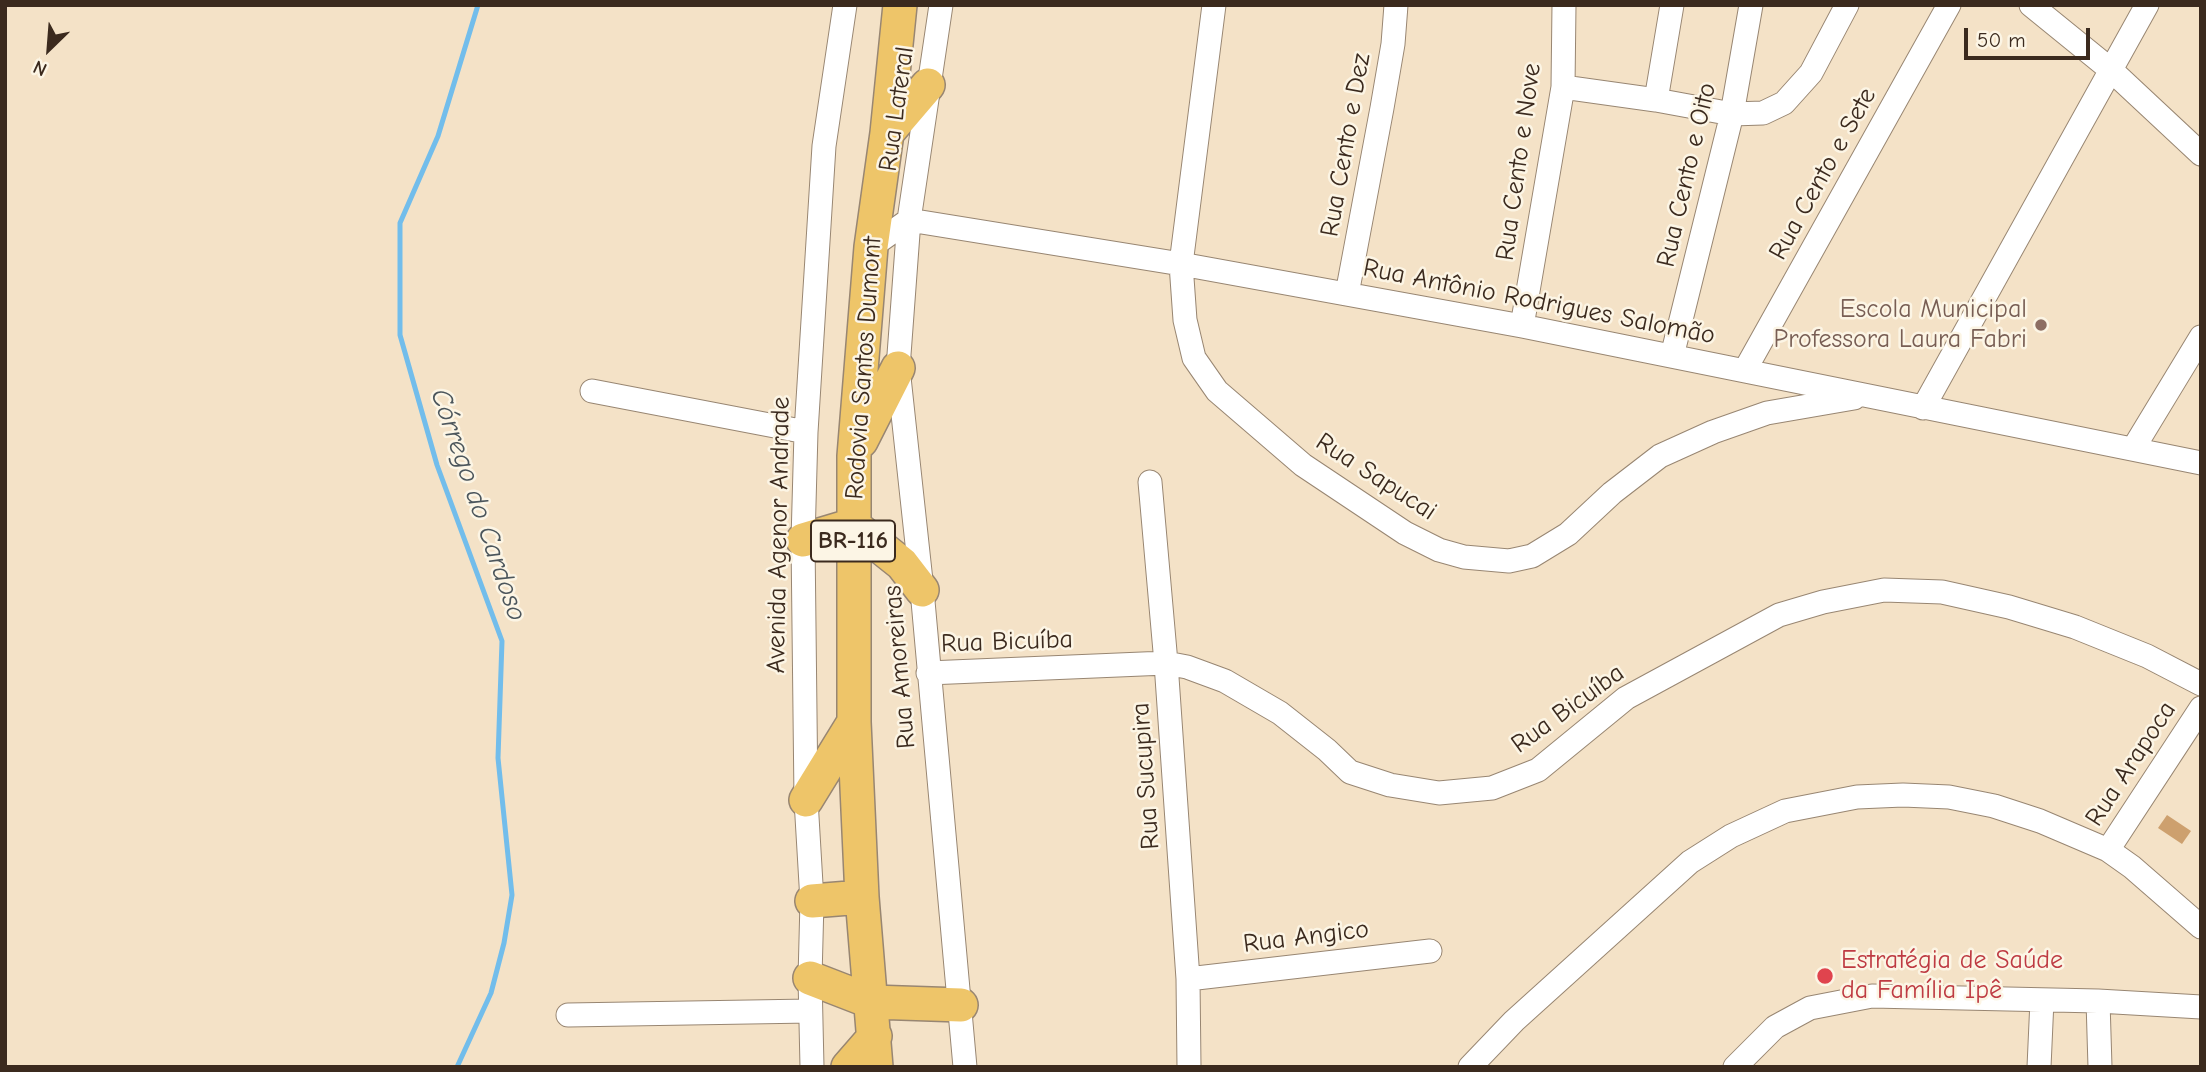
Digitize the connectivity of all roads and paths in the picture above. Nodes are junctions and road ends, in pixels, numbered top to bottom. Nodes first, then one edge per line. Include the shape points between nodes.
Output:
1 (845, 5) edge
2 (900, 5) edge
3 (941, 5) edge
4 (1214, 5) edge
5 (1396, 5) edge
6 (1564, 5) edge
7 (1672, 5) edge
8 (1751, 5) edge
9 (1847, 5) edge
10 (1949, 5) edge
11 (2031, 5) edge
12 (2147, 5) edge
13 (2111, 70) junction
14 (928, 85) junction
15 (1563, 87) junction
16 (1656, 100) junction
17 (1732, 114) junction
18 (887, 133) junction
19 (2201, 154) edge
20 (909, 220) junction
21 (871, 247) junction
22 (1181, 264) junction
23 (1347, 294) junction
24 (1522, 326) junction
25 (2201, 337) edge
26 (1672, 356) junction
27 (898, 369) junction
28 (1745, 370) junction
29 (592, 391) dead end
30 (1868, 395) junction
31 (1923, 408) junction
32 (806, 432) junction
33 (2133, 449) junction
34 (854, 456) junction
35 (2201, 463) edge
36 (1150, 482) dead end
37 (853, 525) junction
38 (803, 540) junction
39 (922, 590) junction
40 (1166, 663) junction
41 (928, 673) junction
42 (2201, 684) edge
43 (2201, 708) edge
44 (854, 722) junction
45 (806, 800) junction
46 (2108, 850) junction
47 (862, 897) junction
48 (812, 901) junction
49 (2201, 927) edge
50 (1430, 951) dead end
51 (810, 978) junction
52 (1188, 979) junction
53 (2042, 1000) junction
54 (872, 1002) junction
55 (2098, 1002) junction
56 (961, 1005) junction
57 (2201, 1007) edge
58 (810, 1010) junction
59 (568, 1014) dead end
60 (876, 1051) edge
61 (812, 1067) edge
62 (848, 1067) edge
63 (965, 1067) edge
64 (1189, 1067) edge
65 (1470, 1067) edge
66 (1735, 1067) edge
67 (2039, 1067) edge
68 (2100, 1067) edge

1 - 32 street, Avenida Agenor Andrade via 824,146
2 - 18 highway, Rodovia Santos Dumont / BR-116
3 - 14 street, Rua Lateral
4 - 22 street, Rua Sapucai
5 - 23 street, Rua Cento e Dez via 1385,95
6 - 15 street, Rua Cento e Nove
7 - 16 street
8 - 17 street, Rua Cento e Oito
9 - 17 street via 1811,73 1784,103 1763,113
10 - 28 street, Rua Cento e Sete
11 - 13 street
12 - 13 street
13 - 19 street
13 - 31 street
14 - 18 highway
14 - 20 street, Rua Lateral
15 - 16 street
15 - 24 street, Rua Cento e Nove
16 - 17 street
17 - 26 street, Rua Cento e Oito
18 - 21 highway, Rodovia Santos Dumont / BR-116
20 - 21 street
20 - 22 street, Rua Antônio Rodrigues Salomão
20 - 27 street, Rua Amoreiras
21 - 34 highway, Rodovia Santos Dumont / BR-116
22 - 23 street, Rua Antônio Rodrigues Salomão
22 - 30 street, Rua Sapucai via 1185,320 1195,358 1217,391 1303,465 1345,494 1405,533 1464,557 1509,561 1532,556 1569,534 1660,456 1767,414
23 - 24 street, Rua Antônio Rodrigues Salomão
24 - 26 street, Rua Antônio Rodrigues Salomão
25 - 33 street
26 - 28 street, Rua Antônio Rodrigues Salomão
27 - 34 highway
27 - 39 street, Rua Amoreiras
28 - 30 street, Rua Antônio Rodrigues Salomão
29 - 32 street
30 - 31 street, Rua Antônio Rodrigues Salomão
31 - 33 street, Rua Antônio Rodrigues Salomão
32 - 38 street, Avenida Agenor Andrade
33 - 35 street, Rua Antônio Rodrigues Salomão
34 - 37 highway, Rodovia Santos Dumont / BR-116
36 - 40 street, Rua Sucupira
37 - 38 highway
37 - 39 highway via 902,564
37 - 44 highway, Rodovia Santos Dumont / BR-116
38 - 45 street, Avenida Agenor Andrade
39 - 41 street, Rua Amoreiras
40 - 41 street, Rua Bicuíba
40 - 42 street, Rua Bicuíba via 1204,672 1254,696 1350,772 1439,793 1492,788 1538,770 1626,698 1779,615 1884,590 1942,592 2022,611 2147,656
40 - 52 street, Rua Sucupira
41 - 56 street, Rua Amoreiras
43 - 46 street, Rua Arapoca
44 - 45 highway
44 - 47 highway, Rodovia Santos Dumont / BR-116
45 - 48 street, Avenida Agenor Andrade
46 - 49 street
46 - 65 street via 2028,817 1949,797 1857,797 1785,811 1731,836 1690,862 1514,1021
47 - 48 highway
47 - 54 highway, Rodovia Santos Dumont / BR-116
48 - 51 street, Avenida Agenor Andrade
50 - 52 street, Rua Angico
51 - 54 highway
51 - 58 street, Avenida Agenor Andrade
52 - 64 street, Rua Sucupira
53 - 55 street
53 - 66 street via 1872,996 1842,1000 1810,1008 1775,1027
53 - 67 street
54 - 56 highway
54 - 60 highway, Rodovia Santos Dumont / BR-116
55 - 57 street
55 - 68 street
56 - 63 street, Rua Amoreiras
58 - 59 street
58 - 61 street, Avenida Agenor Andrade
60 - 62 highway

